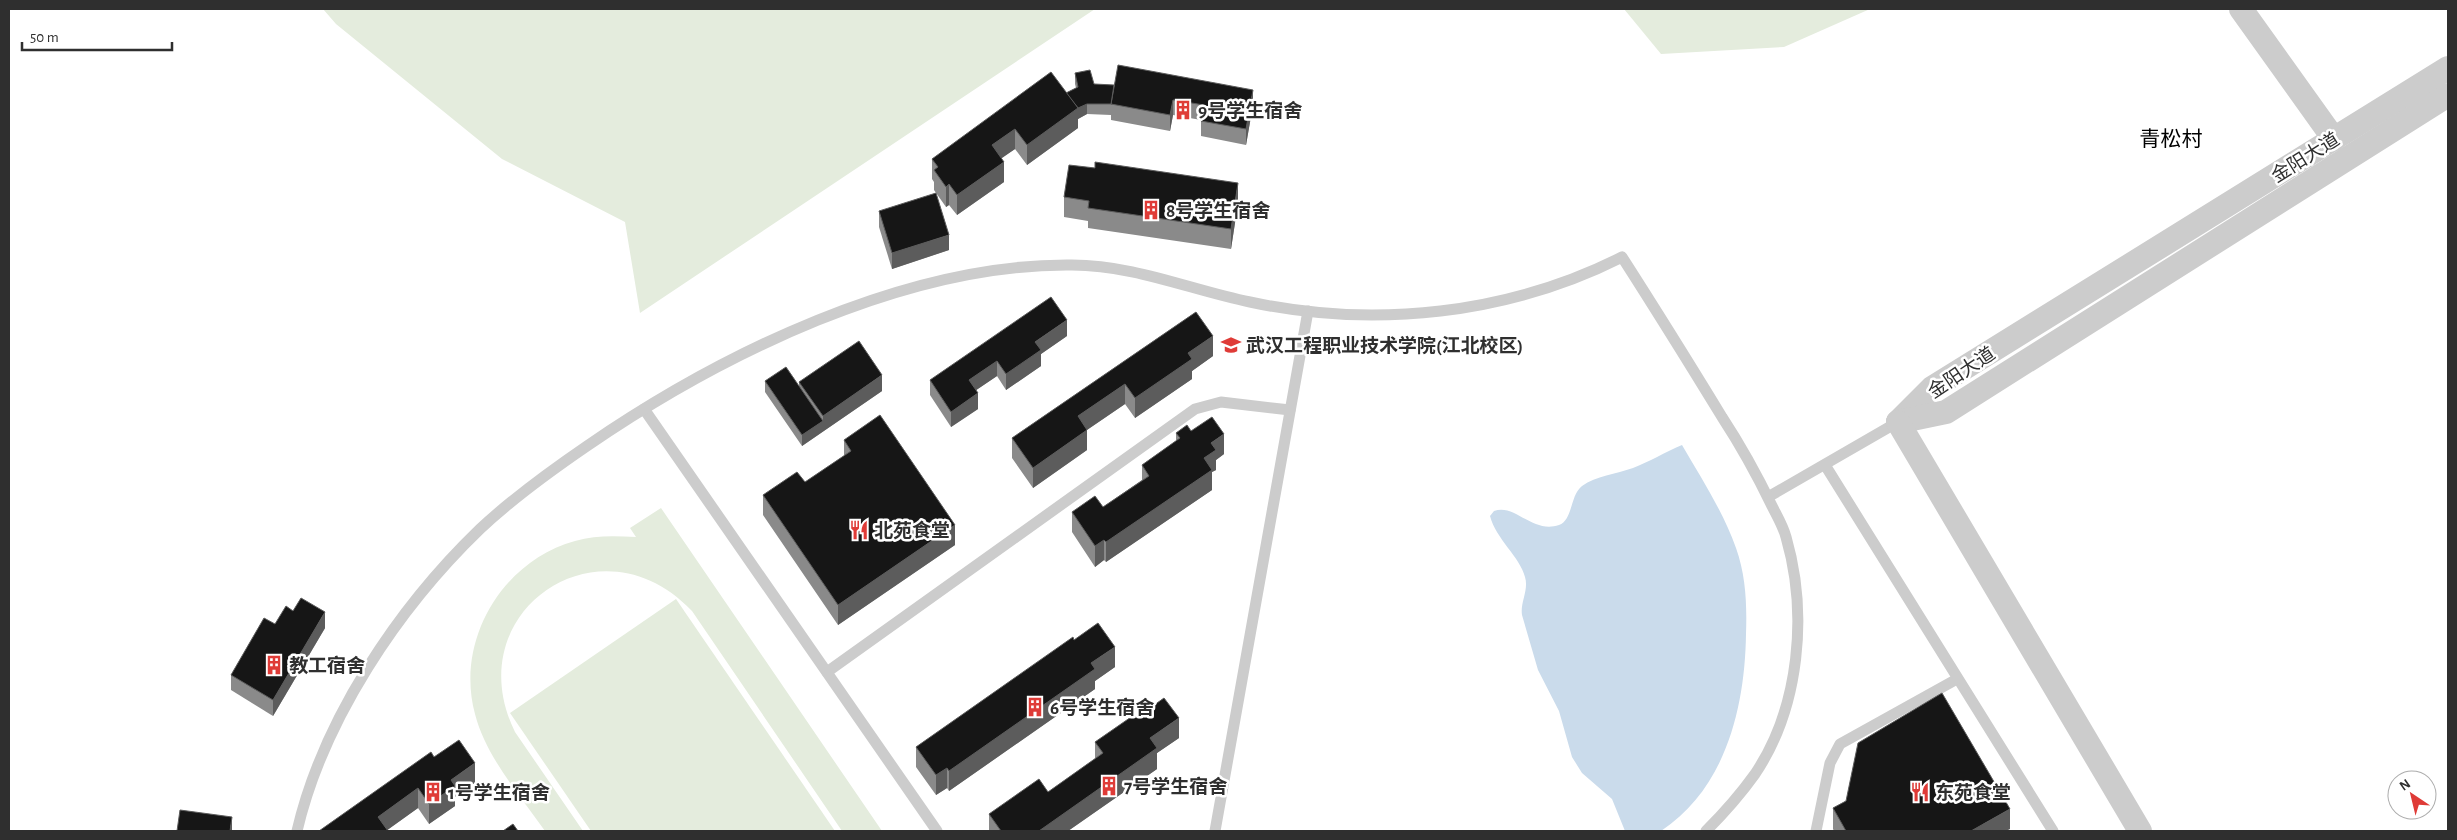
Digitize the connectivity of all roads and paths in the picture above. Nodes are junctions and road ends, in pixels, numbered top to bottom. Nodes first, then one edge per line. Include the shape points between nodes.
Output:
1 (2241, 9) edge
2 (2448, 68) edge
3 (2448, 95) edge
4 (2334, 139) junction
5 (1308, 311) junction
6 (644, 408) junction
7 (1290, 410) junction
8 (1898, 422) junction
9 (1825, 465) junction
10 (1768, 497) junction
11 (827, 672) junction
12 (1957, 679) junction
13 (297, 831) edge
14 (937, 831) edge
15 (1216, 831) edge
16 (1706, 831) edge
17 (1816, 831) edge
18 (2053, 831) edge
19 (2140, 831) edge

1 - 4 street
2 - 4 street, 金阳大道
3 - 8 street, 金阳大道 via 1946,412
4 - 8 street, 金阳大道 via 1932,388
5 - 6 lane via 1227,297 1127,270 1073,265 1016,268 929,284 849,309 754,350
5 - 7 lane
5 - 10 lane via 1372,315 1468,307 1555,286 1622,257 1749,460
6 - 11 lane
6 - 13 lane via 513,500 466,543 418,598 390,634 341,715 304,802
7 - 11 lane via 1221,402 1195,409
7 - 15 lane
8 - 9 lane
8 - 19 street
9 - 10 lane
9 - 12 lane
10 - 16 lane via 1786,536 1793,570 1797,632 1791,685 1776,732 1756,772
11 - 14 lane
12 - 17 lane via 1840,744 1830,763
12 - 18 lane

